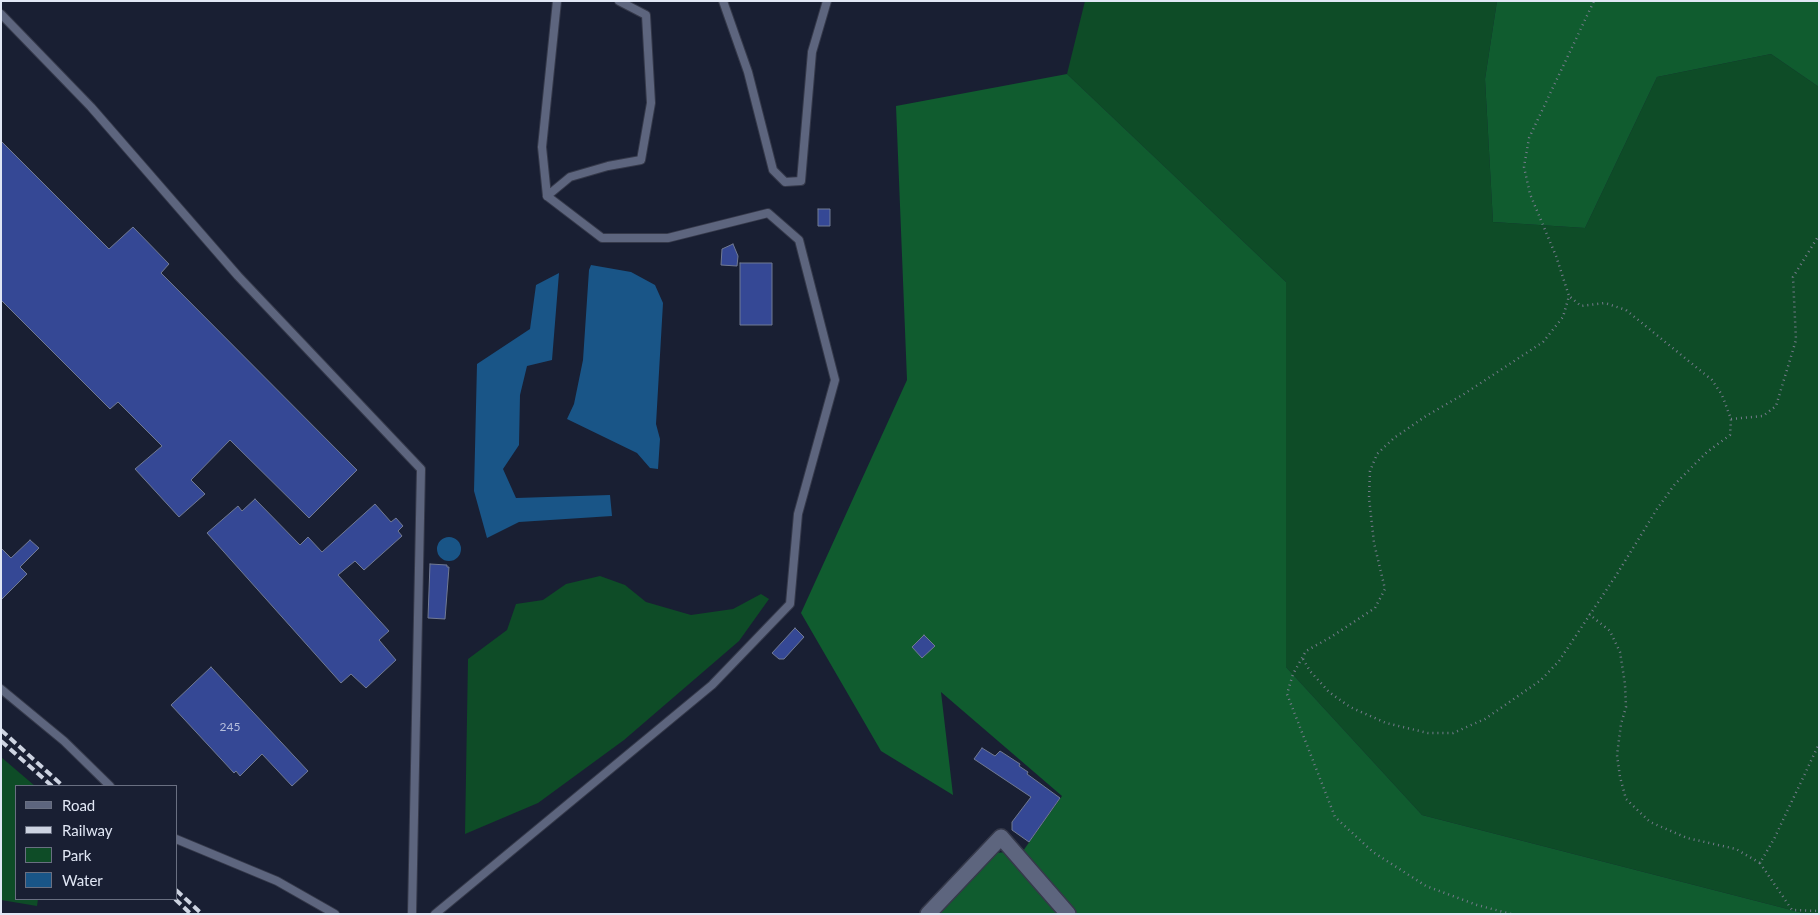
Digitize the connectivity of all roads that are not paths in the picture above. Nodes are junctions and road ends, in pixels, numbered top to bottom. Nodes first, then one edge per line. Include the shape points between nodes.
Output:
1 (557, 1) edge
2 (619, 1) edge
3 (723, 1) edge
4 (827, 1) edge
5 (1, 14) edge
6 (547, 196) junction
7 (1, 689) edge
8 (109, 785) edge
9 (178, 840) edge
10 (335, 914) edge
11 (412, 914) edge
12 (435, 914) edge
13 (928, 914) edge
14 (1068, 914) edge

1 - 6 lane via 542,146
2 - 6 lane via 646,15 651,103 640,160 570,177
3 - 4 lane via 748,72 773,170 786,182 801,181 812,52
5 - 11 lane via 91,107 238,276 421,470
6 - 12 lane via 602,238 668,238 768,213 799,240 835,380 798,514 790,604 712,685
7 - 8 lane via 64,741
9 - 10 lane via 277,882
13 - 14 street via 1001,837

